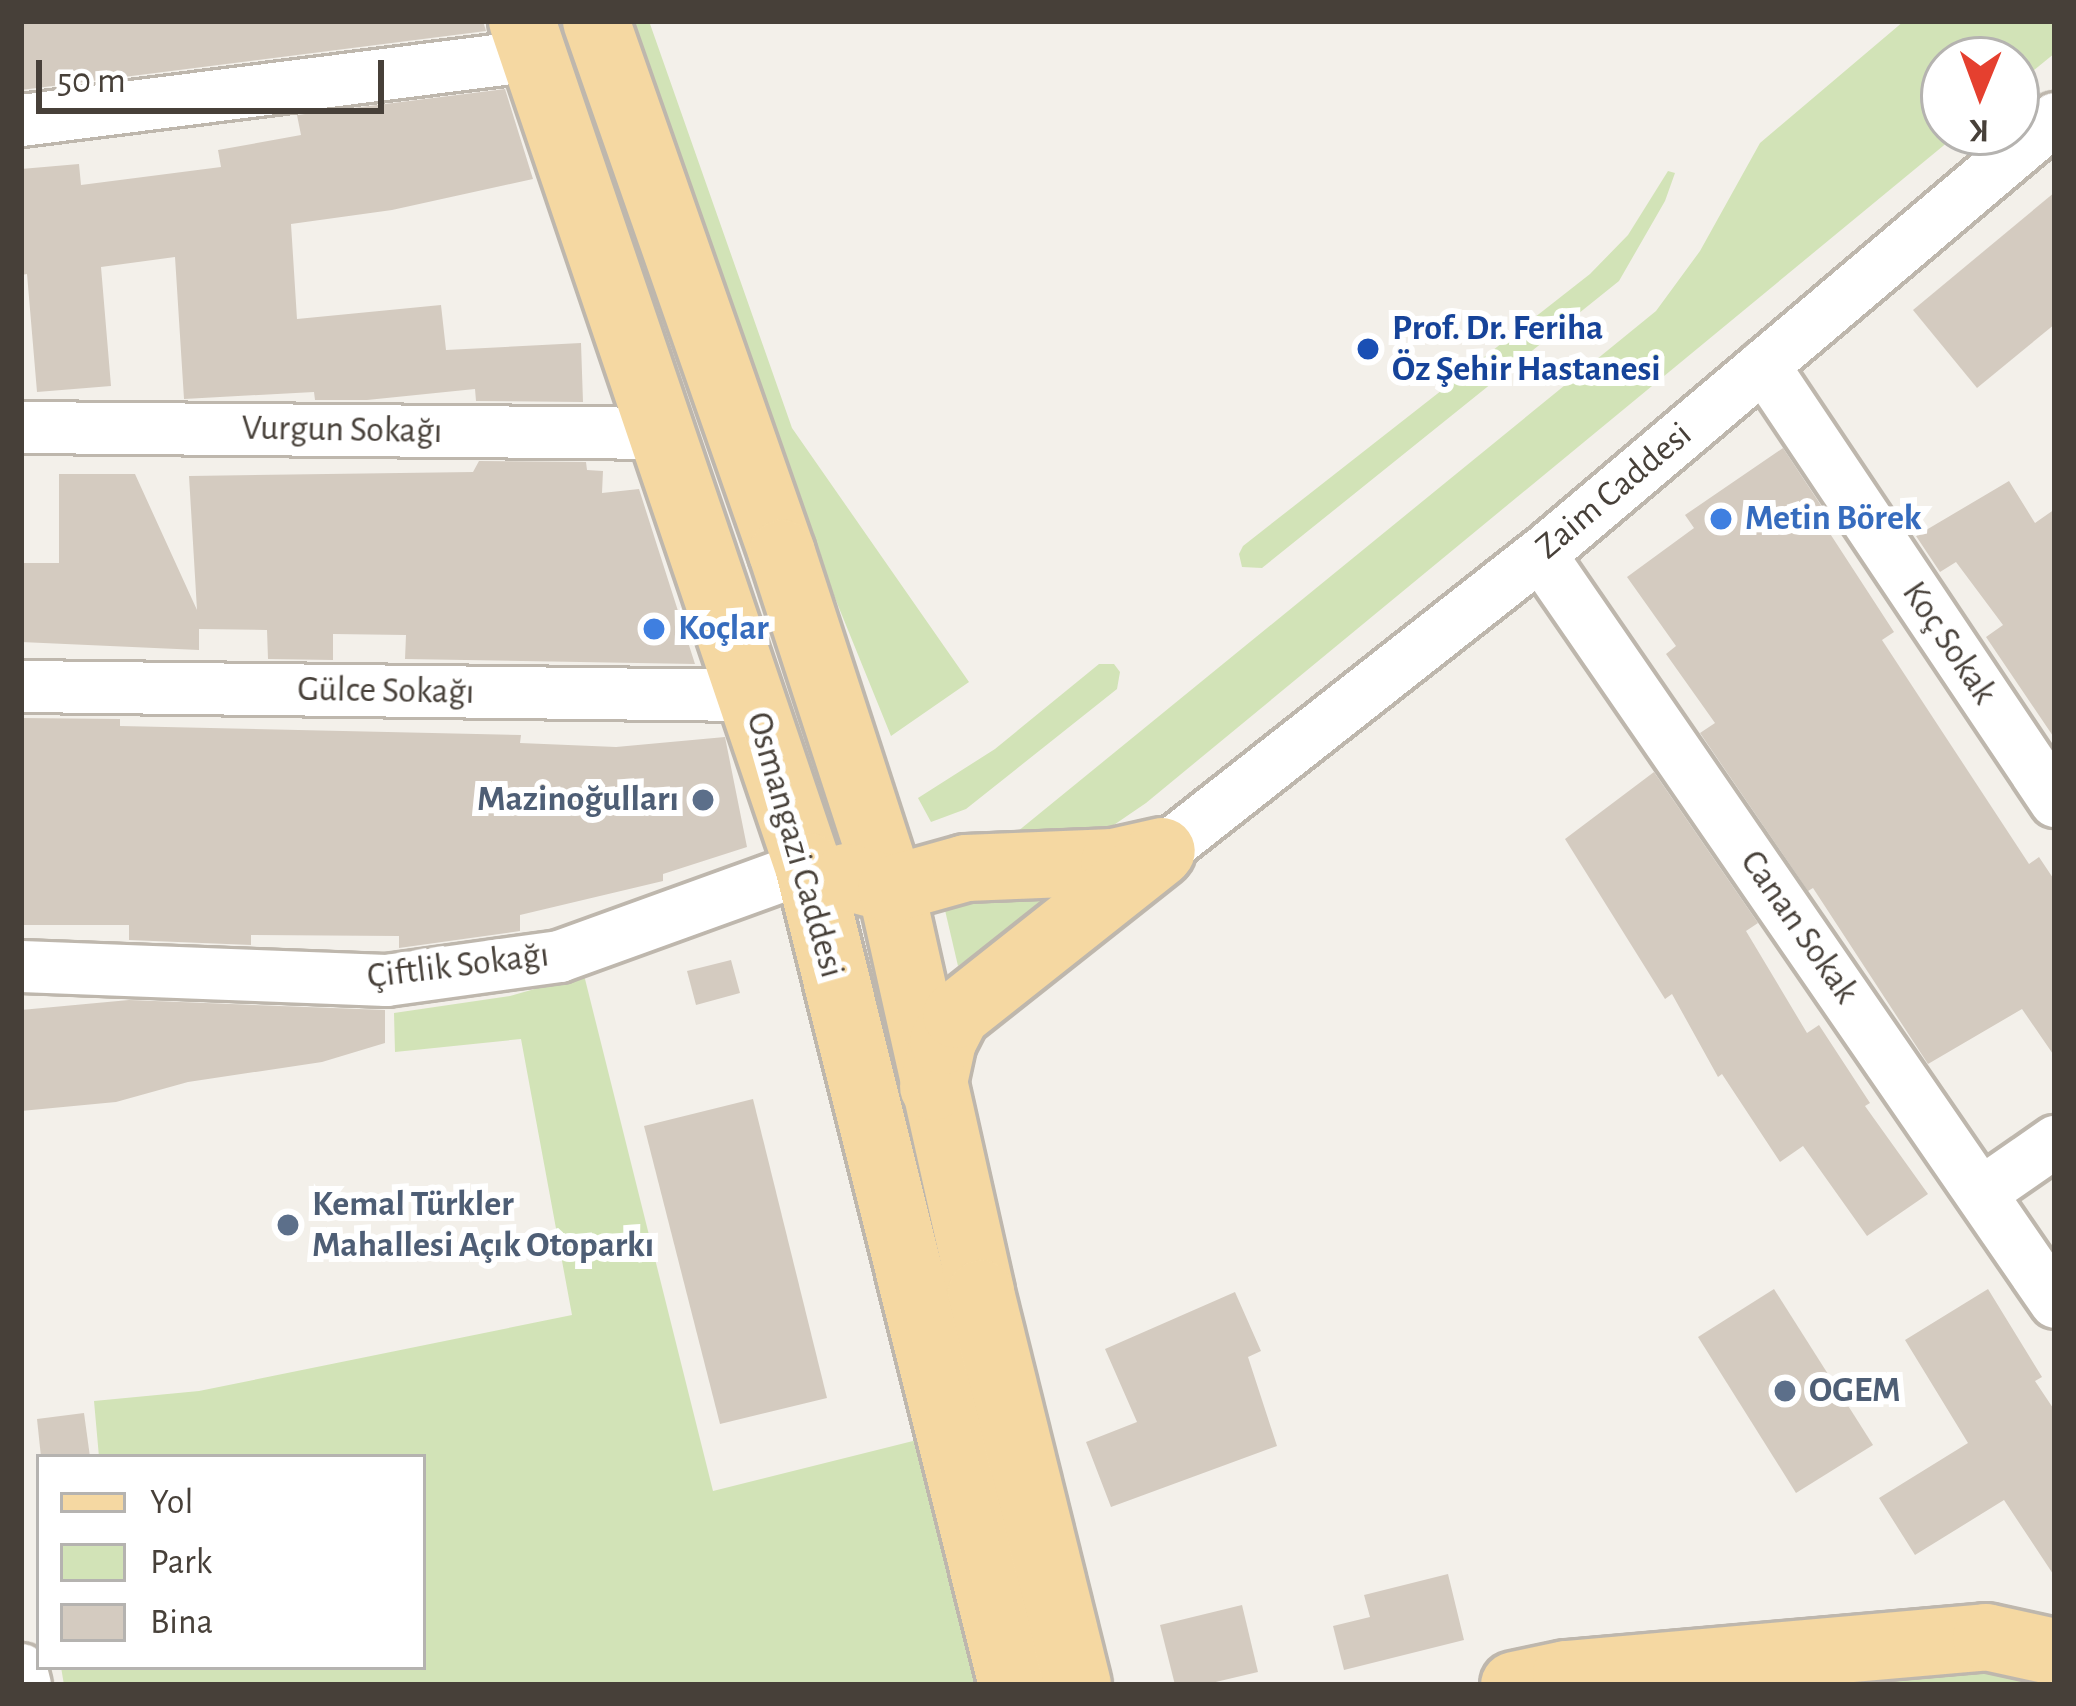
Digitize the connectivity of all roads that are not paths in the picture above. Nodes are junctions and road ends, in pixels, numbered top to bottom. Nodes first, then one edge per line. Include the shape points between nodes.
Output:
1 (596, 21) edge
2 (528, 38) edge
3 (21, 120) edge
4 (2050, 133) edge
5 (1763, 365) junction
6 (21, 428) edge
7 (664, 434) junction
8 (1540, 554) junction
9 (21, 686) edge
10 (751, 695) junction
11 (2055, 801) edge
12 (867, 828) junction
13 (1162, 851) junction
14 (808, 866) junction
15 (891, 889) junction
16 (21, 966) edge
17 (933, 1087) junction
18 (2055, 1141) edge
19 (1983, 1191) junction
20 (2055, 1302) edge
21 (2055, 1652) edge
22 (21, 1669) edge
23 (1635, 1676) edge
24 (25, 1685) edge
25 (1012, 1685) edge
26 (1078, 1685) edge
27 (1514, 1685) edge

1 - 12 main road, Osmangazi Caddesi via 782,553
2 - 3 street
2 - 7 main road, Osmangazi Caddesi
4 - 5 street, Zaim Caddesi
5 - 8 street, Zaim Caddesi
5 - 11 street, Koç Sokak
6 - 7 street, Vurgun Sokağı
7 - 10 main road, Osmangazi Caddesi
8 - 13 street, Zaim Caddesi
8 - 19 street, Canan Sokak
9 - 10 street, Gülce Sokağı
10 - 14 main road, Osmangazi Caddesi
12 - 14 main road
12 - 15 main road, Osmangazi Caddesi
13 - 15 main road via 1114,862 966,868
13 - 17 main road via 956,1015
14 - 15 main road
14 - 16 street, Çiftlik Sokağı via 559,956 386,980
14 - 25 main road, Osmangazi Caddesi
15 - 17 main road, Osmangazi Caddesi
17 - 26 main road, Osmangazi Caddesi
18 - 19 street
19 - 20 street, Canan Sokak
21 - 23 main road via 1986,1637
22 - 24 street
23 - 27 main road

